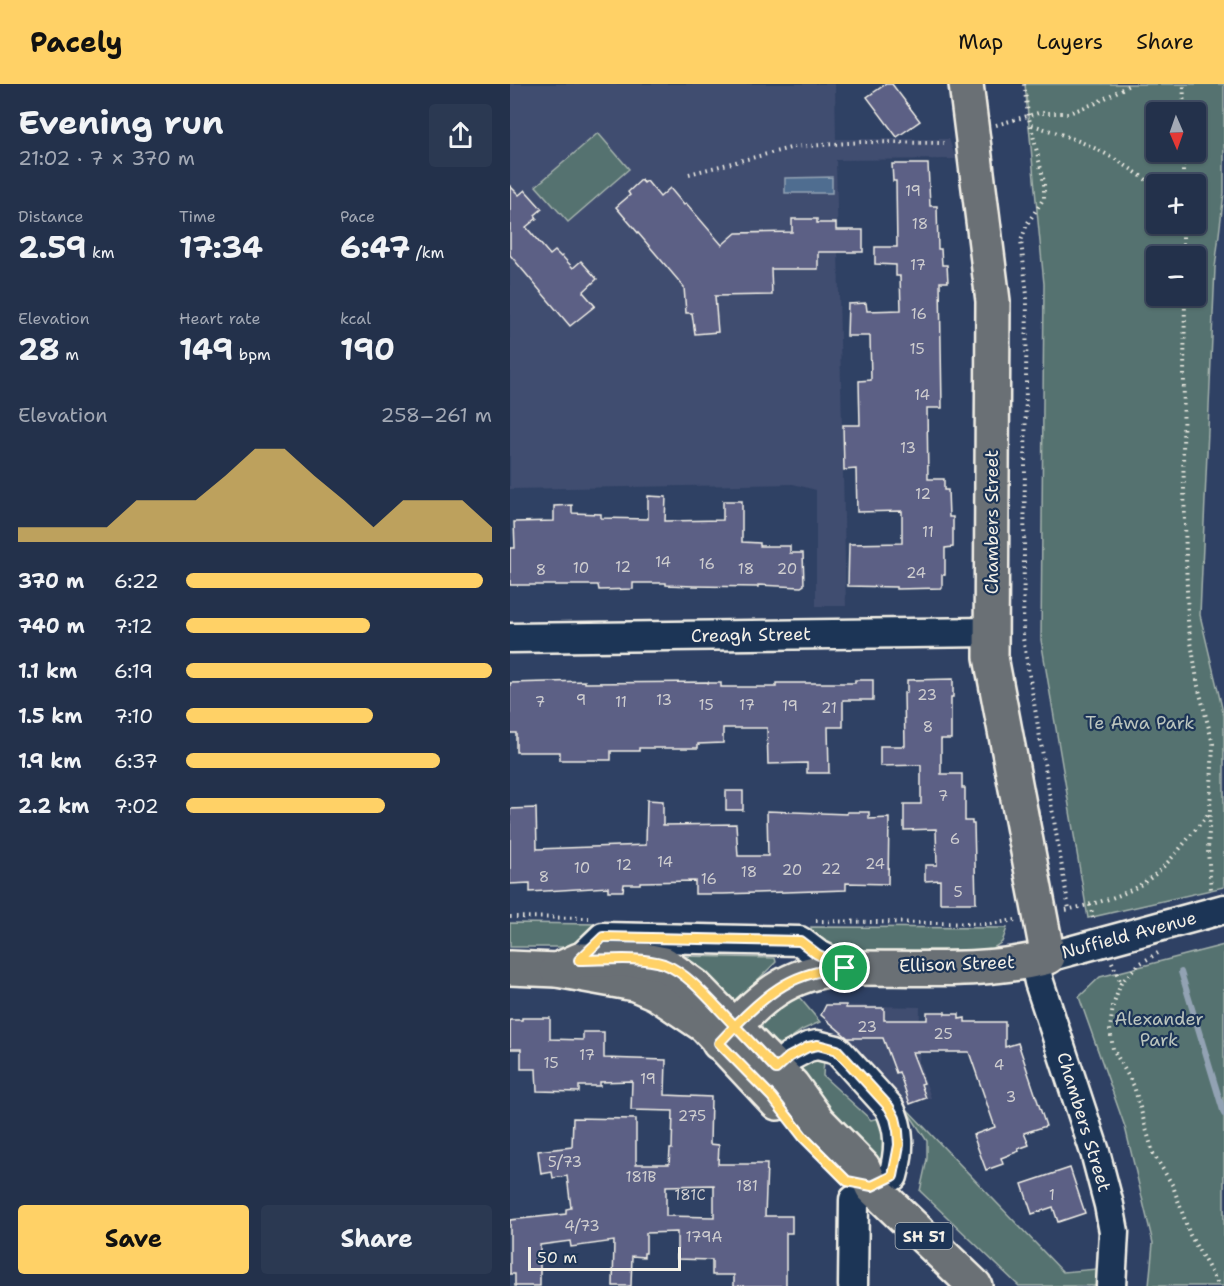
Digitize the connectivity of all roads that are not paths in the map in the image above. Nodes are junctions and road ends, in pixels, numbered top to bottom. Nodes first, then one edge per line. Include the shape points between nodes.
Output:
1 (966, 84) edge
2 (991, 632) junction
3 (510, 638) edge
4 (1221, 910) edge
5 (1041, 959) junction
6 (568, 964) junction
7 (510, 968) edge
8 (845, 968) junction
9 (727, 1034) junction
10 (776, 1069) junction
11 (872, 1186) junction
12 (853, 1286) edge
13 (975, 1286) edge
14 (1111, 1286) edge

1 - 2 main road, Chambers Street via 993,301
2 - 3 street, Creagh Street
2 - 5 main road, Chambers Street via 991,657 1054,913
4 - 5 street, Nuffield Avenue
5 - 8 main road, Ellison Street via 968,967
5 - 14 street, Chambers Street via 1039,982 1109,1204 1114,1232
6 - 7 main road, SH 51
6 - 8 street, Ellison Street via 603,937 675,937 800,941
6 - 9 main road, SH 51 via 656,993 705,1026
8 - 9 main road, Ellison Street via 807,973 786,982 765,996
9 - 10 main road, SH 51
9 - 11 main road, SH 51 via 804,1138 847,1181
10 - 11 main road, SH 51 via 863,1167
10 - 11 street via 808,1047 818,1045 837,1050 889,1107 898,1131 897,1160 893,1176
11 - 12 street via 854,1200
11 - 13 main road, SH 51

